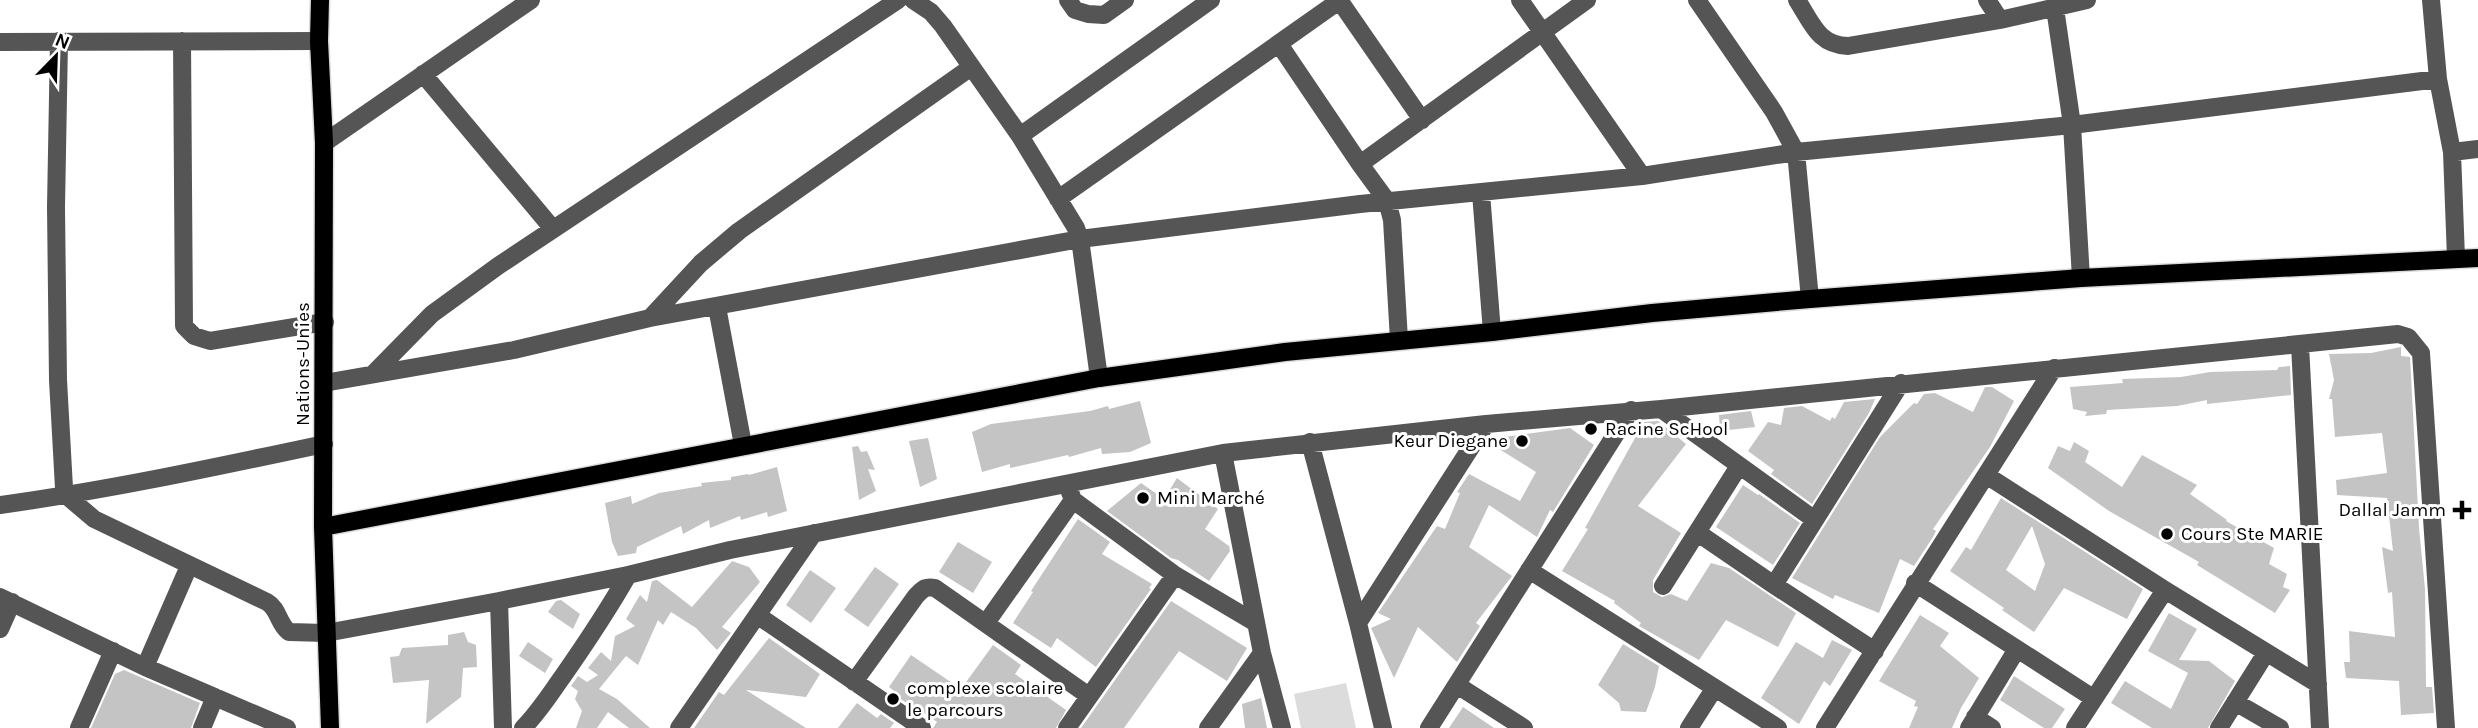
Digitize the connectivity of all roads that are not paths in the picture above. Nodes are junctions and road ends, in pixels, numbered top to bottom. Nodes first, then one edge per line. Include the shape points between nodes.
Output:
1 (320, 0) edge
2 (531, 0) edge
3 (898, 0) edge
4 (913, 0) edge
5 (1068, 0) edge
6 (1125, 0) edge
7 (1211, 0) edge
8 (1339, 0) edge
9 (1520, 0) edge
10 (1587, 0) edge
11 (1697, 0) edge
12 (1797, 0) edge
13 (1987, 0) edge
14 (2087, 0) edge
15 (2431, 0) edge
16 (2055, 8) junction
17 (2000, 20) junction
18 (1542, 32) junction
19 (59, 41) junction
20 (182, 41) junction
21 (319, 41) junction
22 (0, 42) edge
23 (1279, 44) junction
24 (970, 68) junction
25 (423, 74) junction
26 (2438, 79) junction
27 (1422, 120) junction
28 (2072, 125) junction
29 (1020, 136) junction
30 (324, 143) junction
31 (2478, 149) edge
32 (1796, 152) junction
33 (2452, 152) junction
34 (1360, 164) junction
35 (1642, 176) junction
36 (1480, 193) junction
37 (1058, 199) junction
38 (1387, 201) junction
39 (553, 229) junction
40 (1080, 239) junction
41 (2456, 258) junction
42 (2478, 258) edge
43 (2081, 278) junction
44 (1810, 299) junction
45 (717, 307) junction
46 (650, 318) junction
47 (325, 322) junction
48 (1492, 332) junction
49 (1399, 340) junction
50 (2300, 345) junction
51 (2054, 368) junction
52 (374, 373) junction
53 (1099, 378) junction
54 (324, 383) junction
55 (1901, 383) junction
56 (1661, 409) junction
57 (1631, 410) junction
58 (1486, 424) junction
59 (1310, 442) junction
60 (324, 444) junction
61 (743, 445) junction
62 (1223, 453) junction
63 (1739, 466) junction
64 (1986, 475) junction
65 (1070, 492) junction
66 (67, 496) junction
67 (0, 505) edge
68 (1815, 520) junction
69 (323, 527) junction
70 (814, 533) junction
71 (1698, 533) junction
72 (189, 565) junction
73 (1529, 570) junction
74 (628, 575) junction
75 (1175, 575) junction
76 (1915, 583) junction
77 (1774, 585) junction
78 (1663, 586) dead end
79 (2165, 590) junction
80 (6, 600) edge
81 (499, 601) junction
82 (757, 615) junction
83 (986, 623) junction
84 (1255, 623) junction
85 (1358, 623) junction
86 (0, 629) edge
87 (326, 633) junction
88 (2017, 649) junction
89 (113, 651) junction
90 (1875, 651) junction
91 (1262, 653) junction
92 (2266, 653) junction
93 (145, 667) junction
94 (854, 682) junction
95 (2318, 684) junction
96 (1457, 685) junction
97 (1714, 689) junction
98 (1089, 696) junction
99 (215, 697) junction
100 (2094, 698) junction
101 (2235, 702) junction
102 (1972, 723) edge
103 (918, 727) edge
104 (79, 728) edge
105 (202, 728) edge
106 (287, 728) edge
107 (330, 728) edge
108 (503, 728) edge
109 (523, 728) edge
110 (679, 728) edge
111 (1067, 728) edge
112 (1208, 728) edge
113 (1282, 728) edge
114 (1382, 728) edge
115 (1429, 728) edge
116 (1524, 728) edge
117 (1689, 728) edge
118 (1778, 728) edge
119 (1825, 728) edge
120 (1992, 728) edge
121 (2075, 728) edge
122 (2219, 728) edge
123 (2280, 728) edge
124 (2320, 728) edge
125 (2446, 728) edge

1 - 21 main road, Nations-Unies
2 - 25 street
3 - 39 street
4 - 24 street via 943,26
5 - 6 street via 1075,10 1096,15 1104,15
7 - 29 street
8 - 23 street
8 - 27 street
9 - 18 street
10 - 18 street
11 - 32 street
12 - 17 street via 1820,34 1835,46
13 - 17 street
14 - 16 street
15 - 26 street
16 - 17 street
16 - 28 street
18 - 27 street
18 - 35 street
19 - 20 street
19 - 22 street
19 - 66 street via 58,380
20 - 21 street
20 - 47 street via 184,326 194,336 210,341
21 - 30 main road, Nations-Unies
23 - 34 street
23 - 37 street
24 - 29 street
24 - 46 street via 739,231 701,263
25 - 30 street
25 - 39 street
26 - 28 street
26 - 33 street
27 - 34 street
28 - 32 street
28 - 43 street
29 - 37 street
30 - 47 main road, Nations-Unies
31 - 33 street
32 - 35 street
32 - 44 street
33 - 41 street
34 - 38 street
35 - 36 street
36 - 38 street
36 - 48 street
37 - 40 street
38 - 40 street
38 - 49 street
39 - 52 street via 432,314
40 - 45 street
40 - 53 street
41 - 42 main road
41 - 43 main road
43 - 44 main road
44 - 48 main road
45 - 46 street
45 - 61 street
46 - 52 street via 514,350
47 - 54 main road, Nations-Unies
48 - 49 main road
49 - 53 main road
50 - 51 street
50 - 95 street
50 - 125 street via 2398,334 2421,353
51 - 55 street
51 - 64 street
52 - 54 street
53 - 61 main road
54 - 60 main road, Nations-Unies
55 - 56 street
55 - 68 street
56 - 57 street
56 - 63 street
57 - 58 street
57 - 73 street
58 - 59 street
58 - 85 street
59 - 62 street
59 - 85 street
60 - 66 street
60 - 69 main road, Nations-Unies
61 - 69 main road
62 - 65 street
62 - 84 street
63 - 68 street
63 - 71 street
64 - 76 street
64 - 79 street
65 - 70 street
65 - 75 street
65 - 83 street
66 - 67 street
66 - 72 street via 94,519
68 - 77 street
69 - 87 main road, Nations-Unies
70 - 74 street
70 - 82 street
71 - 77 street
71 - 78 street
72 - 87 street via 272,605 289,632
72 - 93 street
73 - 96 street
73 - 97 street
74 - 81 street
74 - 109 street via 576,657
75 - 84 street
75 - 98 street
76 - 88 street
76 - 90 street
77 - 90 street
79 - 92 street
79 - 100 street
80 - 86 street
80 - 89 street
81 - 87 street
81 - 108 street
82 - 94 street
82 - 110 street
83 - 94 street via 935,588 924,588
83 - 98 street
84 - 91 street
85 - 114 street
87 - 107 main road, Nations-Unies
88 - 100 street
88 - 102 street
89 - 93 street
89 - 104 street
90 - 119 street
91 - 112 street
91 - 113 street
92 - 95 street
92 - 101 street
93 - 99 street
94 - 103 street
95 - 124 street
96 - 115 street
96 - 116 street
97 - 117 street
97 - 118 street
98 - 111 street
99 - 105 street
99 - 106 street
100 - 121 street
101 - 122 street
101 - 123 street
102 - 120 street

